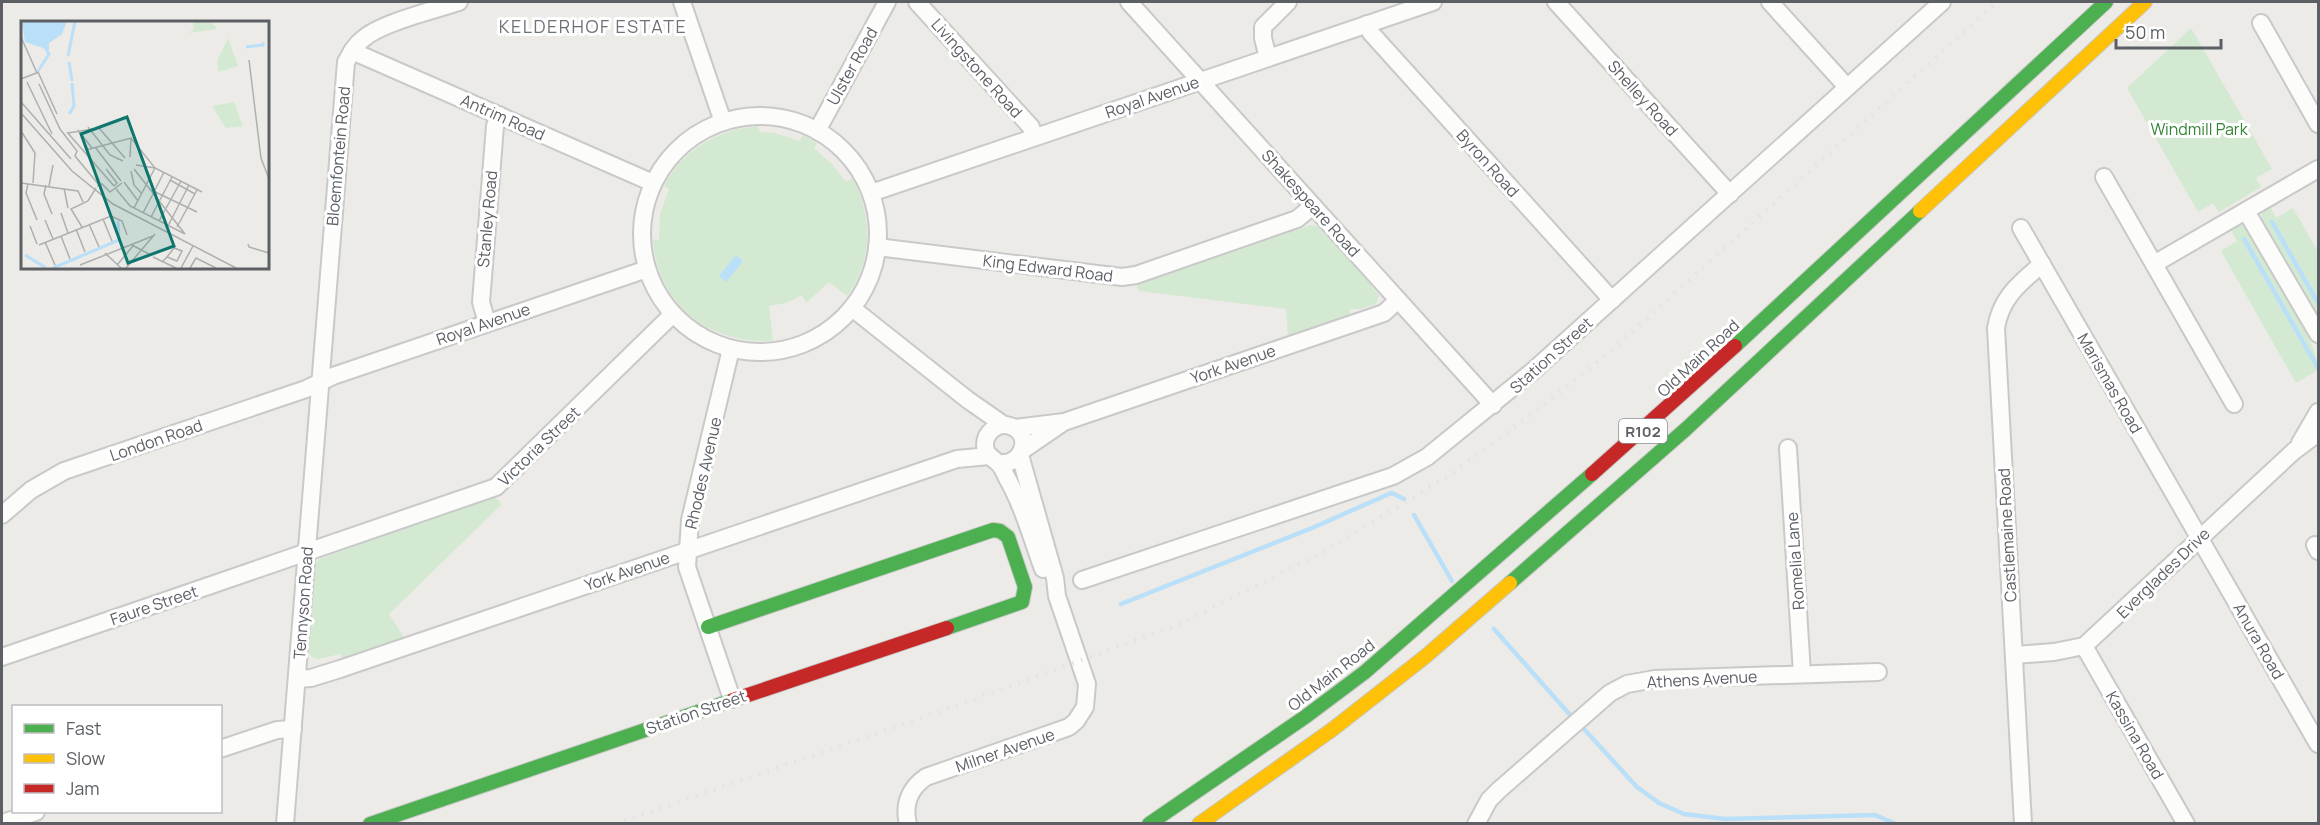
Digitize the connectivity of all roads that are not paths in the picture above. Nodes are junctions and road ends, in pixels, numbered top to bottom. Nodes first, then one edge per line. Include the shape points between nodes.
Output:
1 (459, 2) edge
2 (682, 2) edge
3 (887, 2) edge
4 (917, 2) edge
5 (1128, 2) edge
6 (1288, 2) edge
7 (1433, 2) edge
8 (1556, 2) edge
9 (1770, 2) edge
10 (1942, 2) edge
11 (2106, 2) edge
12 (2145, 2) edge
13 (2260, 23) dead end
14 (1367, 24) junction
15 (352, 51) junction
16 (1268, 58) junction
17 (1200, 81) junction
18 (1847, 87) junction
19 (499, 115) junction
20 (723, 122) junction
21 (2319, 124) edge
22 (817, 130) junction
23 (1034, 137) junction
24 (2319, 169) edge
25 (2104, 177) dead end
26 (653, 183) junction
27 (871, 193) junction
28 (1730, 194) junction
29 (1313, 206) junction
30 (2246, 211) junction
31 (2021, 228) dead end
32 (877, 247) junction
33 (2042, 264) junction
34 (2154, 264) junction
35 (647, 269) junction
36 (1398, 300) junction
37 (1612, 300) junction
38 (852, 308) junction
39 (673, 314) junction
40 (487, 323) junction
41 (2315, 329) edge
42 (2319, 344) edge
43 (731, 349) junction
44 (320, 382) junction
45 (968, 400) junction
46 (2234, 404) dead end
47 (1493, 405) junction
48 (2319, 412) edge
49 (1064, 422) junction
50 (1010, 427) junction
51 (2319, 433) edge
52 (987, 436) junction
53 (1788, 448) dead end
54 (2294, 451) junction
55 (1022, 453) junction
56 (957, 459) junction
57 (994, 460) junction
58 (2, 514) edge
59 (2200, 538) junction
60 (688, 550) junction
61 (307, 553) junction
62 (1082, 580) dead end
63 (1057, 596) junction
64 (708, 627) junction
65 (2084, 646) junction
66 (2014, 655) junction
67 (2, 657) edge
68 (1878, 672) dead end
69 (1802, 674) junction
70 (297, 679) junction
71 (732, 699) junction
72 (293, 729) junction
73 (2319, 744) edge
74 (222, 748) edge
75 (33, 813) edge
76 (2, 823) edge
77 (285, 824) edge
78 (370, 824) edge
79 (908, 824) edge
80 (1149, 824) edge
81 (1199, 824) edge
82 (1476, 824) edge
83 (2023, 824) edge
84 (2186, 824) edge

1 - 15 street via 377,29
2 - 20 street
3 - 22 street, Ulster Road
4 - 23 street, Livingstone Road via 1031,127
5 - 17 street, Shakespeare Road
6 - 16 street via 1263,27
7 - 14 street, Royal Avenue
8 - 28 street, Shelley Road
9 - 18 street
10 - 18 street, Station Street
11 - 80 main road, Old Main Road / R102 via 1667,409 1365,672
12 - 81 main road, R102 via 1686,429 1426,656 1333,729
13 - 21 street
14 - 16 street, Royal Avenue
14 - 37 street, Byron Road
15 - 19 street, Antrim Road
15 - 44 street, Bloemfontein Road via 344,75
16 - 17 street, Royal Avenue
17 - 23 street, Royal Avenue
17 - 29 street, Shakespeare Road
18 - 28 street, Station Street
19 - 26 street, Antrim Road
19 - 40 street, Stanley Road via 481,302
20 - 22 street via 762,116 799,122
20 - 26 street via 682,145
22 - 27 street via 849,157
23 - 27 street, Royal Avenue
24 - 30 street
25 - 34 street
26 - 35 street via 643,217
27 - 32 street
28 - 37 street, Station Street
29 - 32 street, King Edward Road via 1297,219 1122,277
29 - 36 street, Shakespeare Road
30 - 34 street
30 - 41 street
31 - 33 street, Marismas Road
32 - 38 street via 864,289
33 - 59 street, Marismas Road
33 - 66 street, Castlemaine Road via 2008,296 1996,328
34 - 46 street
35 - 39 street
35 - 40 street, Royal Avenue
36 - 47 street, Shakespeare Road
36 - 49 street, York Avenue via 1384,313
37 - 47 street, Station Street
38 - 43 street via 824,334 789,349
38 - 45 street
39 - 43 street via 700,336
39 - 61 street, Victoria Street via 496,487
40 - 44 street, Royal Avenue
41 - 42 street
43 - 60 street, Rhodes Avenue via 690,520
44 - 58 street, London Road via 64,471 31,490
44 - 61 street, Tennyson Road
45 - 50 street
45 - 52 street
47 - 62 street, Station Street via 1427,457 1393,476
48 - 54 street, Everglades Drive
49 - 50 street, York Avenue
49 - 55 street, York Avenue
50 - 52 street via 993,429
50 - 55 street via 1023,438
51 - 54 street, Everglades Drive
52 - 56 street, York Avenue
52 - 57 street via 986,451
53 - 69 street, Romelia Lane
54 - 59 street, Everglades Drive
55 - 57 street via 1011,463
55 - 63 street, Milner Avenue
56 - 57 street, York Avenue
56 - 60 street, York Avenue
57 - 63 street, Milner Avenue via 1010,483
59 - 65 street, Everglades Drive
59 - 73 street, Anura Road
60 - 64 street, Rhodes Avenue via 687,567
60 - 70 street, York Avenue via 311,678
61 - 67 street, Faure Street
61 - 70 street, Tennyson Road
63 - 79 street, Milner Avenue via 1087,684 1081,714 1058,732 926,777 909,795
64 - 71 street, Rhodes Avenue
64 - 71 main road, Station Street via 993,530 1008,537 1024,587 1022,602
65 - 66 street
65 - 84 street, Kassina Road
66 - 83 street, Castlemaine Road
68 - 69 street, Athens Avenue
69 - 82 street, Athens Avenue via 1655,679 1627,684 1610,693 1499,790
70 - 72 street, Tennyson Road
71 - 78 main road, Station Street
72 - 74 street via 277,730
72 - 77 street, Tennyson Road
75 - 76 street

